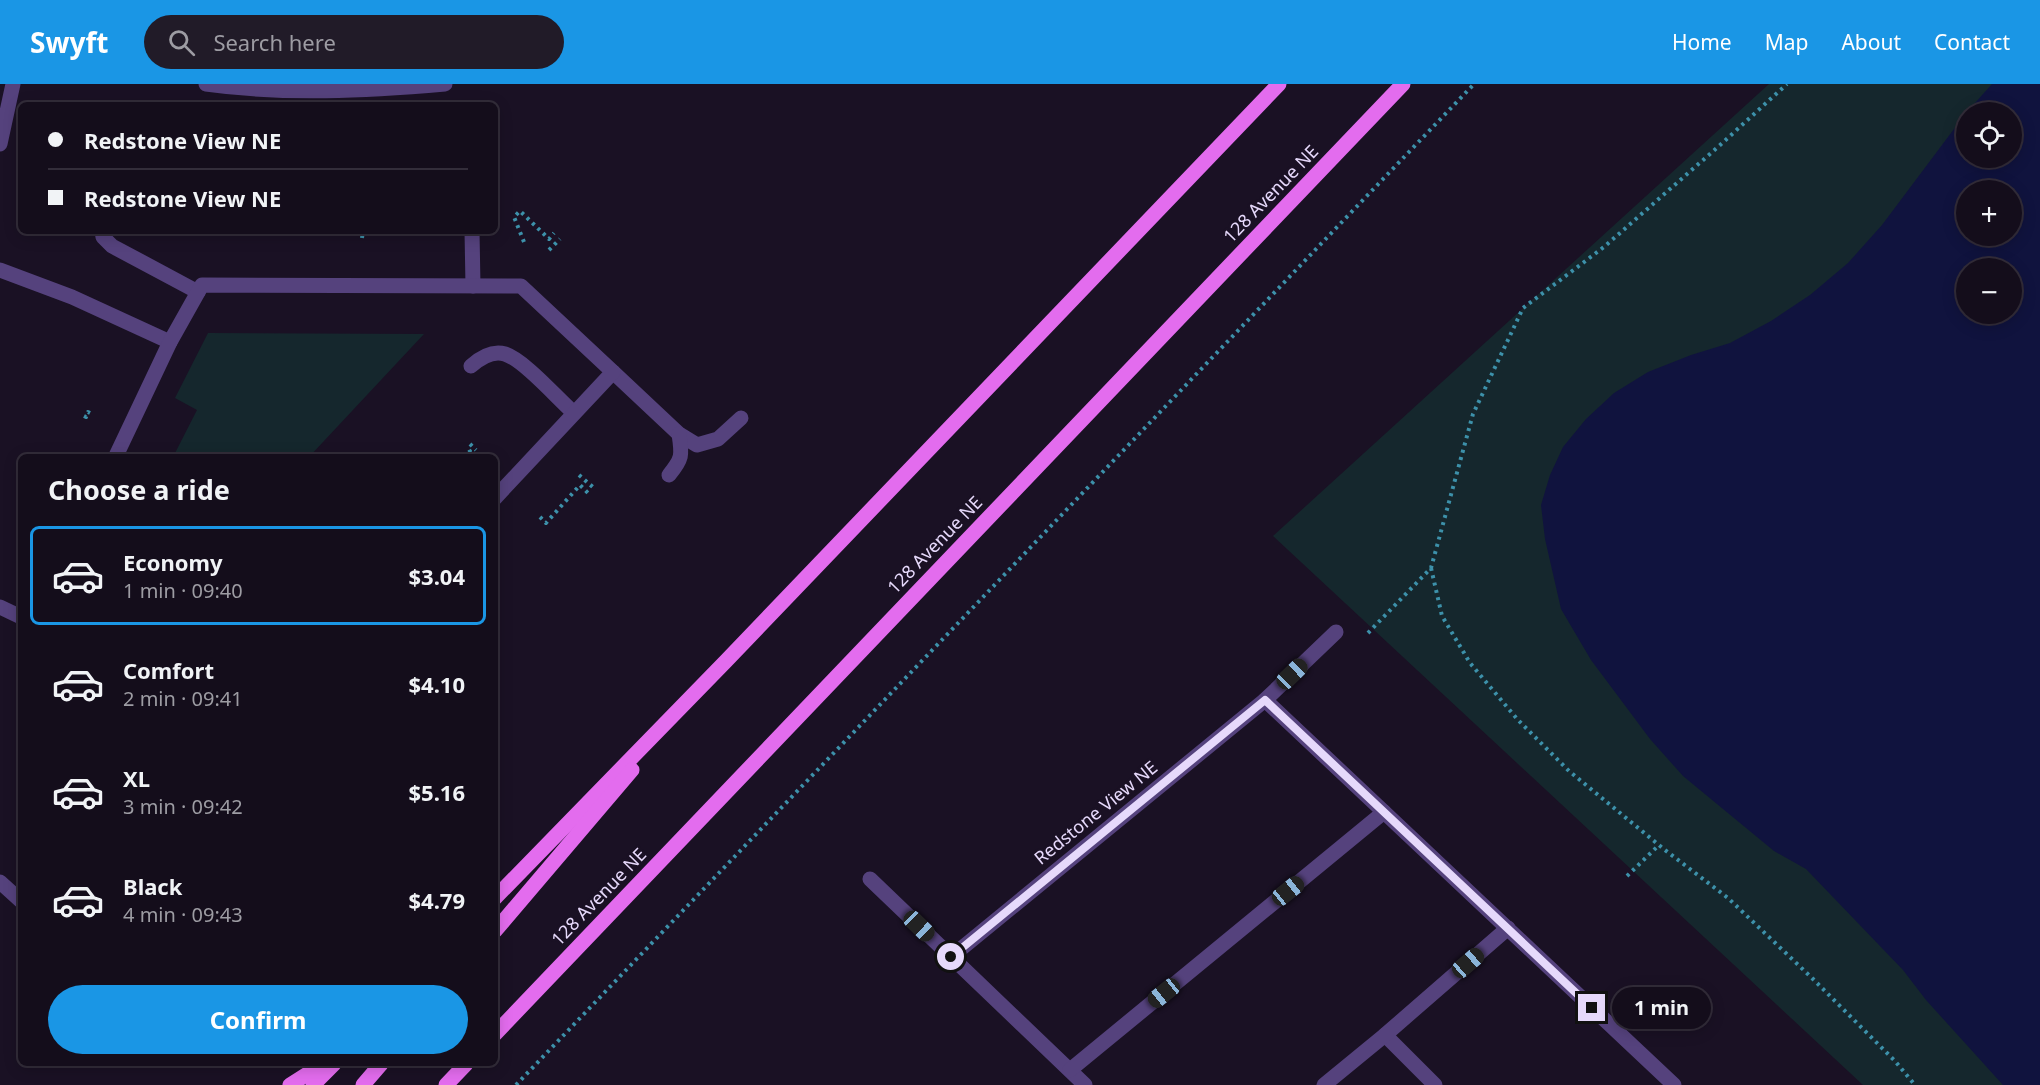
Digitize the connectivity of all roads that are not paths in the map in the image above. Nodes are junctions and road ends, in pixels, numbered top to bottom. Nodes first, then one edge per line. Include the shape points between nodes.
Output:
1 (13, 84) edge
2 (206, 84) edge
3 (446, 84) edge
4 (1279, 84) edge
5 (1397, 84) edge
6 (1404, 84) edge
7 (1408, 84) edge
8 (1378, 110) junction
9 (0, 141) edge
10 (102, 234) edge
11 (472, 234) edge
12 (0, 270) edge
13 (473, 286) junction
14 (198, 292) junction
15 (170, 342) junction
16 (471, 366) dead end
17 (613, 372) junction
18 (574, 413) junction
19 (741, 418) dead end
20 (679, 434) junction
21 (116, 454) edge
22 (669, 475) dead end
23 (498, 495) edge
24 (0, 607) edge
25 (18, 616) edge
26 (1336, 632) dead end
27 (726, 661) junction
28 (1265, 700) junction
29 (1384, 812) junction
30 (870, 879) dead end
31 (0, 882) edge
32 (498, 895) edge
33 (18, 898) edge
34 (498, 927) edge
35 (1508, 928) junction
36 (951, 957) junction
37 (498, 1031) edge
38 (1385, 1035) junction
39 (320, 1066) edge
40 (332, 1066) edge
41 (379, 1066) edge
42 (464, 1066) edge
43 (1070, 1070) junction
44 (290, 1085) edge
45 (313, 1085) edge
46 (363, 1085) edge
47 (446, 1085) edge
48 (1085, 1085) edge
49 (1324, 1085) edge
50 (1435, 1085) edge
51 (1674, 1085) edge

1 - 9 street
2 - 3 street via 369,91
4 - 27 main road
5 - 8 main road
6 - 8 main road, 128 Avenue NE
7 - 8 main road
8 - 37 main road, 128 Avenue NE
10 - 14 street via 112,246
11 - 13 street
12 - 15 street via 72,297
13 - 14 street via 202,285
13 - 17 street via 521,286
14 - 15 street
15 - 21 street
16 - 18 street via 482,356 504,354 523,366
17 - 18 street
17 - 20 street
18 - 23 street
19 - 20 street via 718,439 697,445
20 - 22 street via 680,461
24 - 25 street
26 - 28 street, Redstone View NE
27 - 32 main road
27 - 34 main road
28 - 29 street
28 - 36 street, Redstone View NE
29 - 35 street
29 - 43 street
30 - 36 street
31 - 33 street
35 - 38 street
35 - 51 street
36 - 43 street
38 - 49 street
38 - 50 street
39 - 44 main road
40 - 45 main road
41 - 46 main road
42 - 47 main road
43 - 48 street

